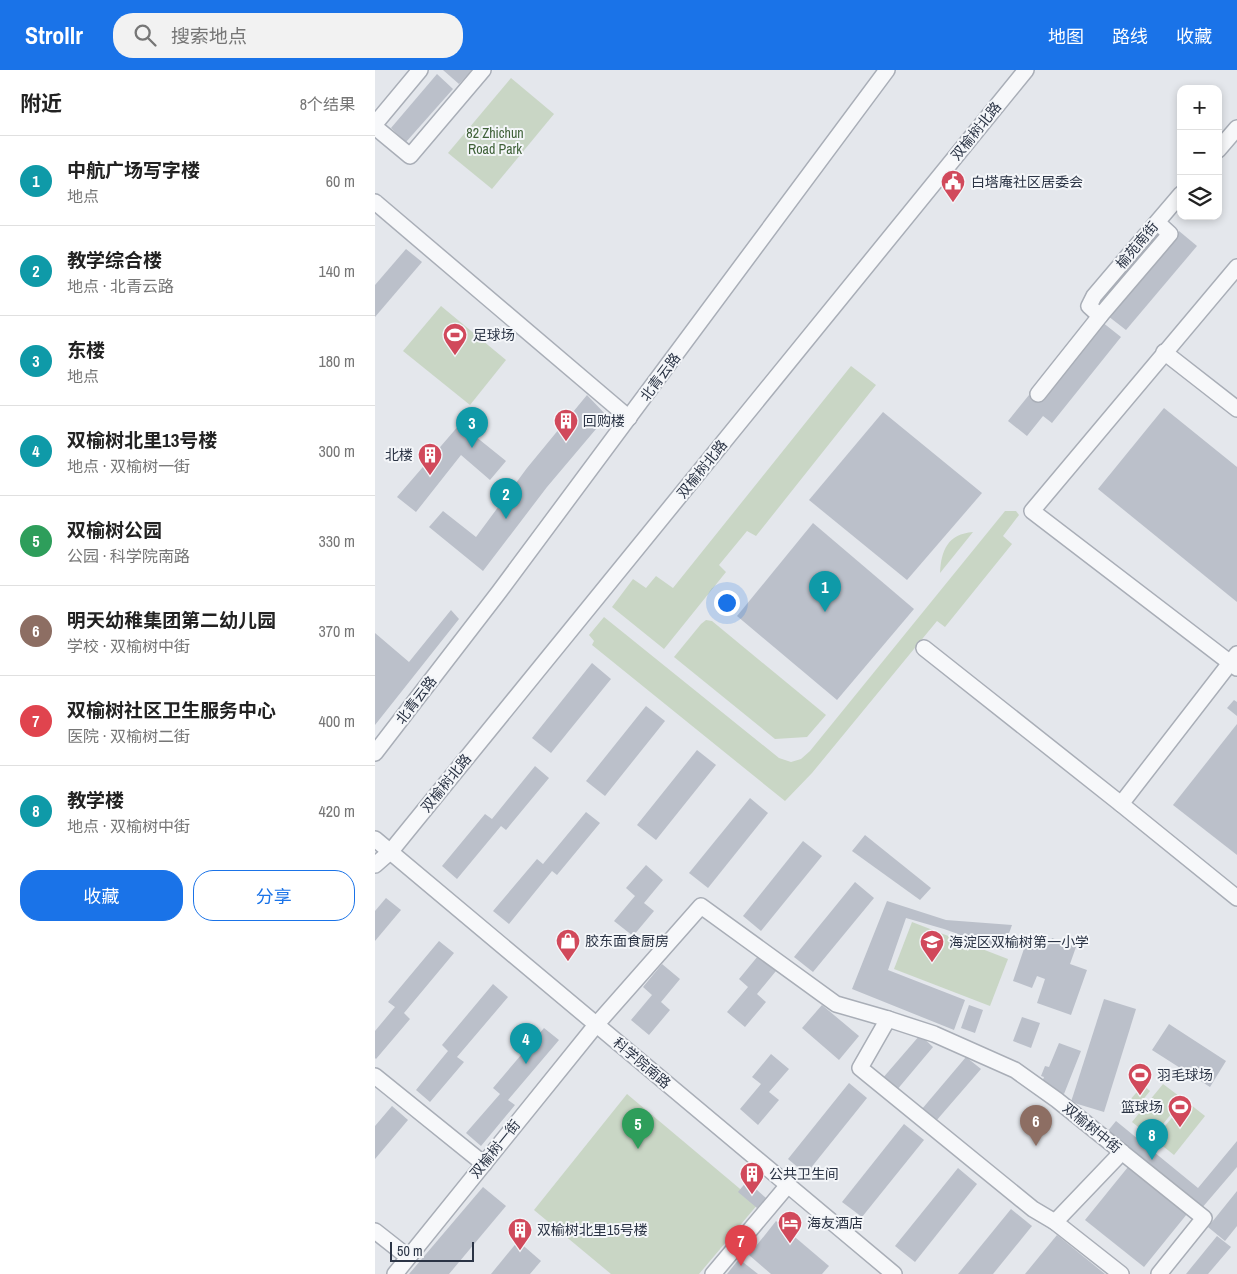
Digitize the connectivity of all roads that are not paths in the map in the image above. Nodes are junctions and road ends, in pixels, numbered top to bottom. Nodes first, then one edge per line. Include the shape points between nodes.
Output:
1 (420, 70) edge
2 (483, 70) edge
3 (887, 70) edge
4 (1026, 70) edge
5 (375, 126) edge
6 (1237, 128) edge
7 (1222, 145) edge
8 (1177, 199) edge
9 (375, 202) edge
10 (1157, 222) junction
11 (1237, 267) edge
12 (1100, 316) junction
13 (1164, 352) junction
14 (1037, 394) dead end
15 (1237, 409) edge
16 (629, 418) junction
17 (924, 648) dead end
18 (1235, 661) edge
19 (375, 753) edge
20 (1121, 804) junction
21 (375, 839) edge
22 (375, 846) edge
23 (391, 851) junction
24 (375, 866) edge
25 (1237, 898) edge
26 (888, 1019) junction
27 (596, 1025) junction
28 (375, 1076) edge
29 (1122, 1152) junction
30 (483, 1164) junction
31 (787, 1185) junction
32 (1055, 1222) junction
33 (375, 1231) edge
34 (408, 1257) junction
35 (395, 1274) edge
36 (713, 1274) edge
37 (895, 1274) edge
38 (1121, 1274) edge
39 (1159, 1274) edge

1 - 5 street
2 - 5 street via 410,156
3 - 16 street, 北青云路
4 - 23 street, 双榆树北路
6 - 7 street
8 - 10 street, 榆苑南街
9 - 16 street
10 - 12 street, 榆苑南街 via 1094,296 1089,306
10 - 12 street via 1170,234
11 - 13 street
12 - 14 street
13 - 15 street
13 - 18 street via 1032,511
16 - 19 street, 北青云路
17 - 20 street
18 - 20 street
20 - 25 street
21 - 23 street, 科学院南路
22 - 23 street, 科学院南路
23 - 24 street, 双榆树北路
23 - 27 street, 科学院南路
26 - 27 street, 双榆树一街 via 836,1004 701,906
26 - 29 street, 双榆树中街 via 934,1034 1015,1070
26 - 32 street via 860,1068 1033,1209
27 - 30 street, 双榆树一街
27 - 31 street, 科学院南路
28 - 30 street
29 - 32 street
29 - 39 street, 双榆树中街 via 1204,1218
30 - 34 street, 双榆树一街
31 - 36 street
31 - 37 street, 科学院南路
32 - 38 street
33 - 34 street
34 - 35 street, 双榆树一街

